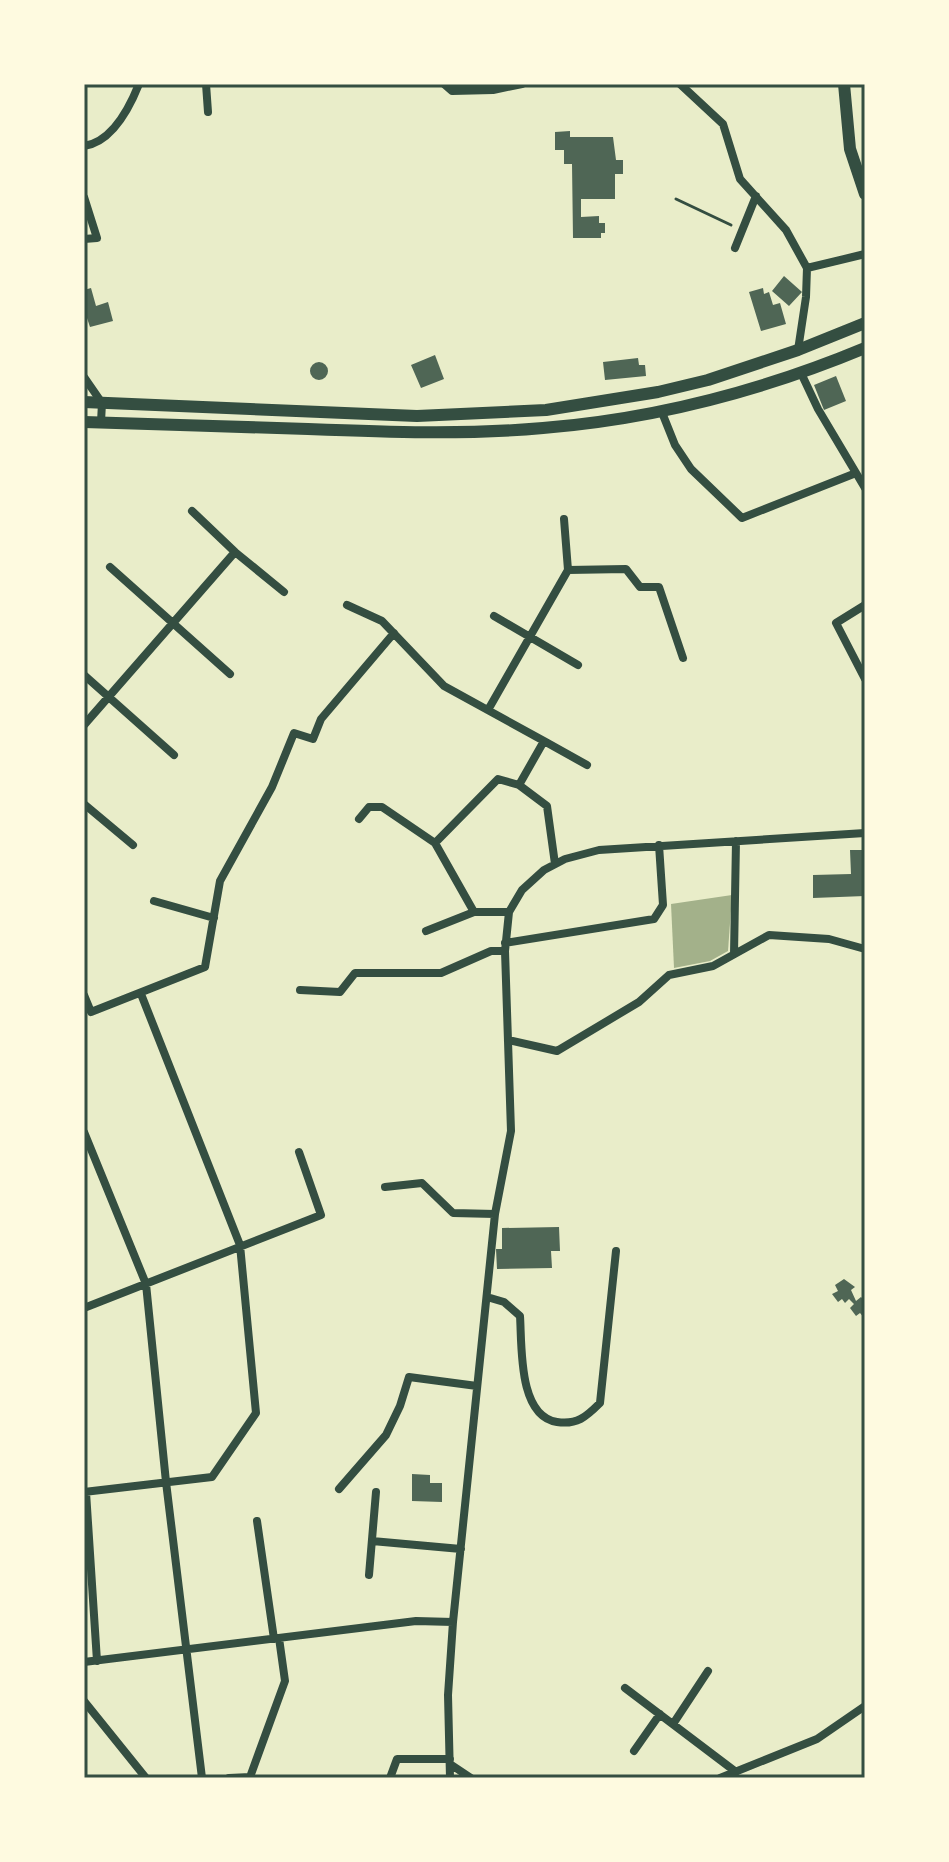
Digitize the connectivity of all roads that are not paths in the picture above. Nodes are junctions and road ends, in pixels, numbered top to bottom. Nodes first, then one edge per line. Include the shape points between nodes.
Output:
1 (139, 84) edge
2 (206, 84) edge
3 (444, 84) edge
4 (522, 84) edge
5 (680, 84) edge
6 (844, 84) edge
7 (208, 112) dead end
8 (84, 146) edge
9 (865, 194) edge
10 (756, 196) junction
11 (84, 197) edge
12 (84, 239) edge
13 (735, 248) dead end
14 (865, 254) edge
15 (807, 268) junction
16 (865, 323) edge
17 (865, 348) edge
18 (798, 350) junction
19 (801, 373) junction
20 (84, 377) edge
21 (84, 402) edge
22 (102, 403) junction
23 (661, 410) junction
24 (84, 422) edge
25 (101, 422) junction
26 (856, 473) junction
27 (865, 488) edge
28 (192, 511) dead end
29 (564, 519) dead end
30 (235, 552) junction
31 (110, 567) dead end
32 (568, 570) junction
33 (284, 592) dead end
34 (347, 605) dead end
35 (865, 605) edge
36 (494, 616) dead end
37 (173, 624) junction
38 (394, 633) junction
39 (530, 637) junction
40 (683, 658) dead end
41 (578, 665) dead end
42 (230, 674) dead end
43 (84, 675) edge
44 (865, 679) edge
45 (109, 697) junction
46 (488, 710) junction
47 (84, 725) edge
48 (544, 741) junction
49 (174, 755) dead end
50 (587, 765) dead end
51 (519, 785) junction
52 (84, 804) edge
53 (359, 819) dead end
54 (865, 833) edge
55 (736, 841) junction
56 (435, 843) junction
57 (133, 845) dead end
58 (659, 845) junction
59 (555, 864) junction
60 (154, 901) dead end
61 (474, 912) junction
62 (509, 912) junction
63 (214, 918) junction
64 (426, 931) dead end
65 (505, 947) junction
66 (865, 949) edge
67 (734, 954) junction
68 (300, 990) dead end
69 (141, 994) junction
70 (84, 995) edge
71 (508, 1040) junction
72 (84, 1132) edge
73 (299, 1152) dead end
74 (385, 1187) dead end
75 (495, 1214) junction
76 (240, 1245) junction
77 (616, 1251) dead end
78 (146, 1284) junction
79 (487, 1297) junction
80 (84, 1308) edge
81 (477, 1386) junction
82 (166, 1482) junction
83 (339, 1489) dead end
84 (85, 1492) edge
85 (376, 1492) dead end
86 (257, 1521) dead end
87 (372, 1541) junction
88 (461, 1549) junction
89 (369, 1575) dead end
90 (453, 1622) junction
91 (276, 1639) junction
92 (187, 1650) junction
93 (97, 1661) junction
94 (84, 1662) edge
95 (708, 1671) dead end
96 (625, 1688) dead end
97 (84, 1701) edge
98 (865, 1706) edge
99 (660, 1714) junction
100 (673, 1724) junction
101 (634, 1751) dead end
102 (450, 1762) junction
103 (736, 1772) junction
104 (146, 1778) edge
105 (202, 1778) edge
106 (229, 1778) edge
107 (390, 1778) edge
108 (450, 1778) edge
109 (471, 1778) edge
110 (720, 1778) edge

1 - 8 street via 120,120 99,143
2 - 7 street
3 - 4 street via 452,91
5 - 10 street via 723,124 740,179
6 - 9 main road via 850,149
10 - 13 street
10 - 15 street via 786,230
11 - 12 street via 97,238
14 - 15 street
15 - 18 street
16 - 18 main road
17 - 19 main road
18 - 22 main road via 696,383 546,410 417,416
19 - 23 main road
19 - 26 street
20 - 22 street
21 - 22 main road
22 - 25 street
23 - 25 main road via 545,428 477,432
23 - 26 street via 691,469 742,518
24 - 25 main road
26 - 27 street
28 - 30 street
29 - 32 street
30 - 33 street
30 - 37 street
31 - 37 street
32 - 39 street
32 - 40 street via 626,569 640,587 659,587
34 - 38 street via 382,621
35 - 44 street via 836,623
36 - 39 street
37 - 42 street
37 - 45 street
38 - 46 street via 444,686
38 - 63 street via 321,719 313,739 294,733 272,787 220,881
39 - 41 street
39 - 46 street
43 - 45 street
45 - 47 street
45 - 49 street
46 - 48 street
48 - 50 street
48 - 51 street
51 - 56 street via 498,779
51 - 59 street via 547,806
52 - 57 street
53 - 56 street via 369,807 382,807
54 - 55 street
55 - 58 street
55 - 67 street
56 - 61 street
58 - 59 street via 599,850
58 - 65 street via 663,905 654,919
59 - 62 street via 522,890
60 - 63 street
61 - 62 street
61 - 64 street
62 - 65 street
63 - 69 street via 205,967
65 - 68 street via 441,973 355,973 340,992
65 - 71 street
66 - 67 street via 829,939 769,935
67 - 71 street via 713,966 669,975 639,1002 557,1051
69 - 70 street via 91,1012
69 - 76 street
71 - 75 street via 511,1131
72 - 78 street
73 - 76 street via 321,1215
74 - 75 street via 422,1183 453,1213
75 - 79 street
76 - 78 street
76 - 82 street via 256,1413 212,1477
77 - 79 street via 600,1403 571,1424 551,1421 536,1411 526,1388 520,1316 504,1302
78 - 80 street
78 - 82 street
79 - 81 street
81 - 83 street via 409,1377 386,1435
81 - 88 street
82 - 84 street
82 - 92 street
84 - 93 street
85 - 87 street
86 - 91 street
87 - 88 street
87 - 89 street
88 - 90 street
90 - 91 street via 416,1621
90 - 102 street
91 - 92 street
91 - 106 street via 285,1681 250,1777
92 - 93 street
92 - 105 street
93 - 94 street
95 - 100 street
96 - 99 street
97 - 104 street
98 - 103 street via 817,1739
99 - 100 street
99 - 101 street
100 - 103 street
102 - 107 street via 397,1759
102 - 108 street
102 - 109 street
103 - 110 street

